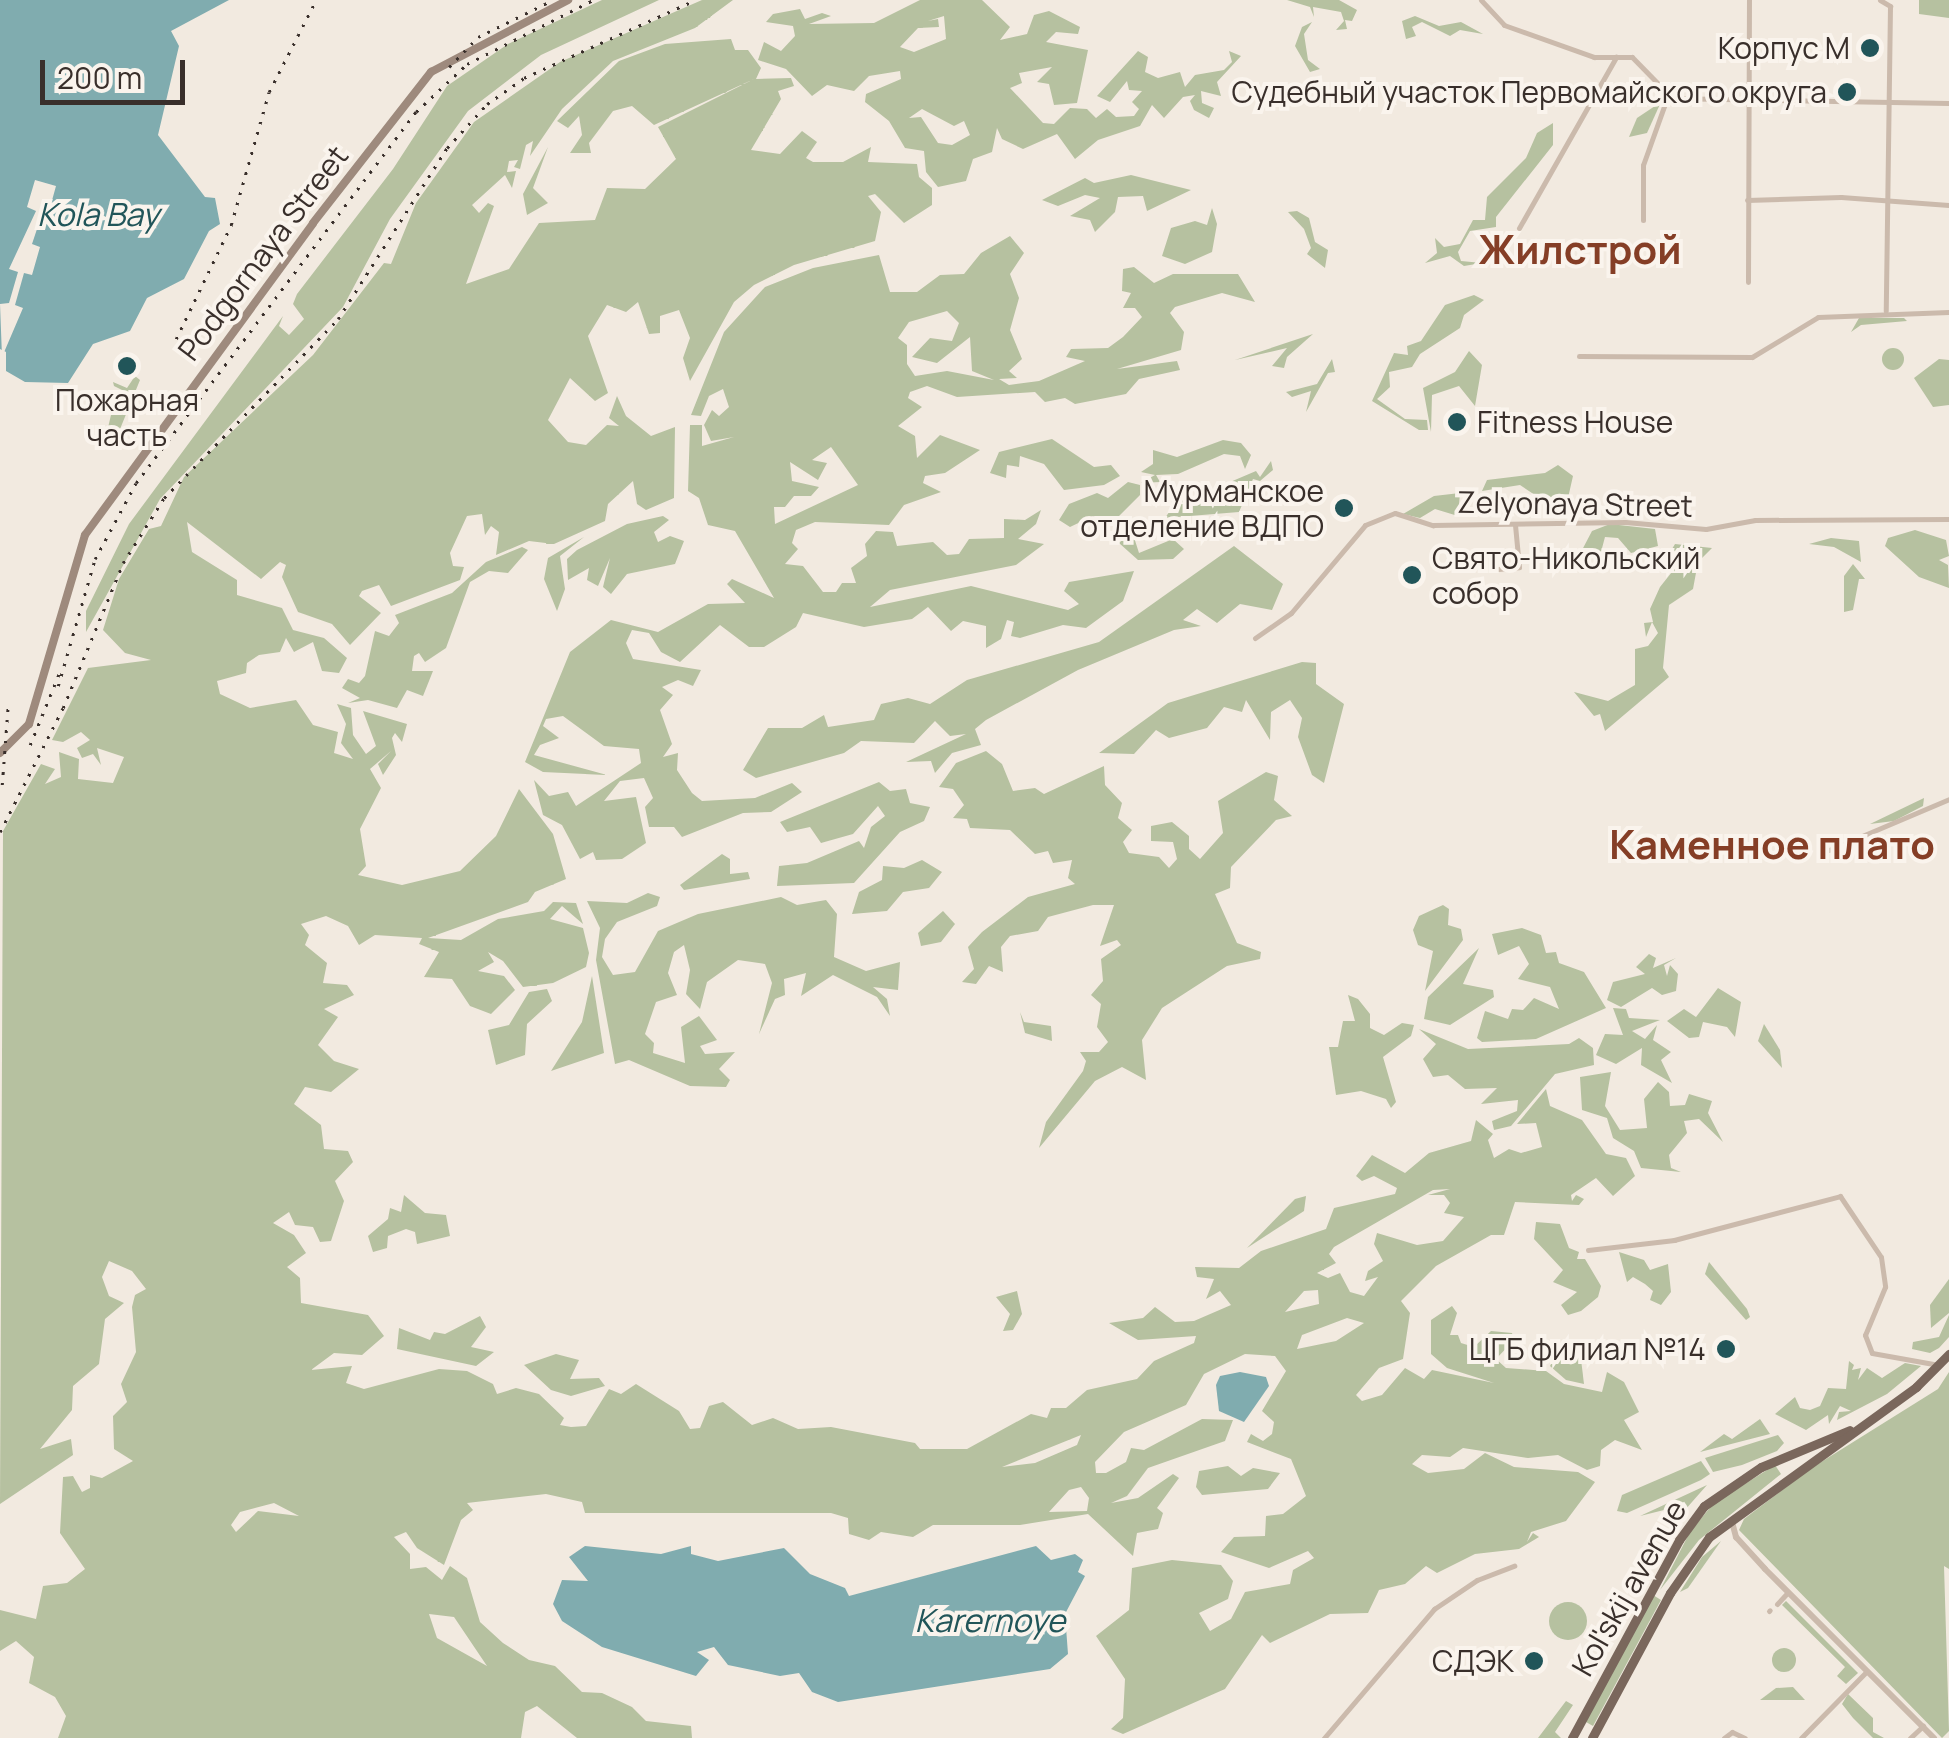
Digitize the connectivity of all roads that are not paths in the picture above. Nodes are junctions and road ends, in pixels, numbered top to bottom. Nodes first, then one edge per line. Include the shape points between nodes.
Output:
1 (568, 0) edge
2 (1481, 0) edge
3 (1749, 0) edge
4 (1880, 0) edge
5 (1616, 56) junction
6 (1671, 97) junction
7 (1748, 98) junction
8 (1889, 102) junction
9 (1949, 103) edge
10 (1747, 200) junction
11 (1887, 203) junction
12 (1949, 205) edge
13 (1642, 220) dead end
14 (1519, 228) dead end
15 (1748, 282) dead end
16 (1886, 311) junction
17 (1949, 312) edge
18 (1580, 356) dead end
19 (1949, 519) edge
20 (1515, 525) junction
21 (1498, 568) dead end
22 (1256, 638) dead end
23 (0, 753) edge
24 (1949, 799) edge
25 (1829, 850) dead end
26 (1588, 1250) dead end
27 (1949, 1354) edge
28 (1940, 1365) junction
29 (1853, 1430) junction
30 (1773, 1461) junction
31 (1776, 1484) junction
32 (1734, 1514) junction
33 (1709, 1537) junction
34 (1736, 1537) junction
35 (1514, 1566) dead end
36 (1656, 1582) junction
37 (1788, 1592) junction
38 (1670, 1593) junction
39 (1777, 1604) dead end
40 (1867, 1671) junction
41 (1923, 1726) junction
42 (1324, 1738) edge
43 (1572, 1738) edge
44 (1592, 1738) edge
45 (1724, 1738) edge
46 (1745, 1738) edge
47 (1800, 1738) edge
48 (1910, 1738) edge
49 (1934, 1738) edge

1 - 23 main road, Podgornaya Street via 431,72 164,420 85,534 28,724
2 - 5 street via 1504,25 1594,57
3 - 7 street
4 - 8 street via 1890,6
5 - 6 street via 1646,68
5 - 14 street
6 - 7 street
6 - 13 street via 1644,165
7 - 8 street
7 - 10 street
8 - 9 street
8 - 11 street
10 - 11 street
10 - 15 street
11 - 12 street
11 - 16 street
16 - 17 street
16 - 18 street via 1818,317 1752,358
19 - 20 street, Zelyonaya Street via 1755,520 1706,529 1625,522
20 - 21 street via 1519,566
20 - 22 street, Zelyonaya Street via 1433,525 1394,513 1379,516 1332,560 1291,613
24 - 25 street
26 - 28 street via 1674,1240 1840,1196 1880,1256 1885,1287 1865,1334 1872,1353
27 - 28 main road, Kol'skij avenue
28 - 29 main road, Kol'skij avenue
29 - 30 main road, Kol'skij avenue
29 - 31 main road, Kol'skij avenue
30 - 31 main road via 1788,1468
30 - 36 main road, Kol'skij avenue via 1704,1506
31 - 32 main road, Kol'skij avenue
32 - 33 main road, Kol'skij avenue
32 - 34 street
33 - 34 street
33 - 38 main road, Kol'skij avenue
34 - 37 street
35 - 42 street via 1476,1580 1434,1609
36 - 38 main road via 1658,1593
36 - 43 main road, Kol'skij avenue
37 - 39 street
37 - 40 street
38 - 44 main road, Kol'skij avenue
40 - 41 street
40 - 47 street
41 - 48 street
41 - 49 street
45 - 46 street via 1732,1732

